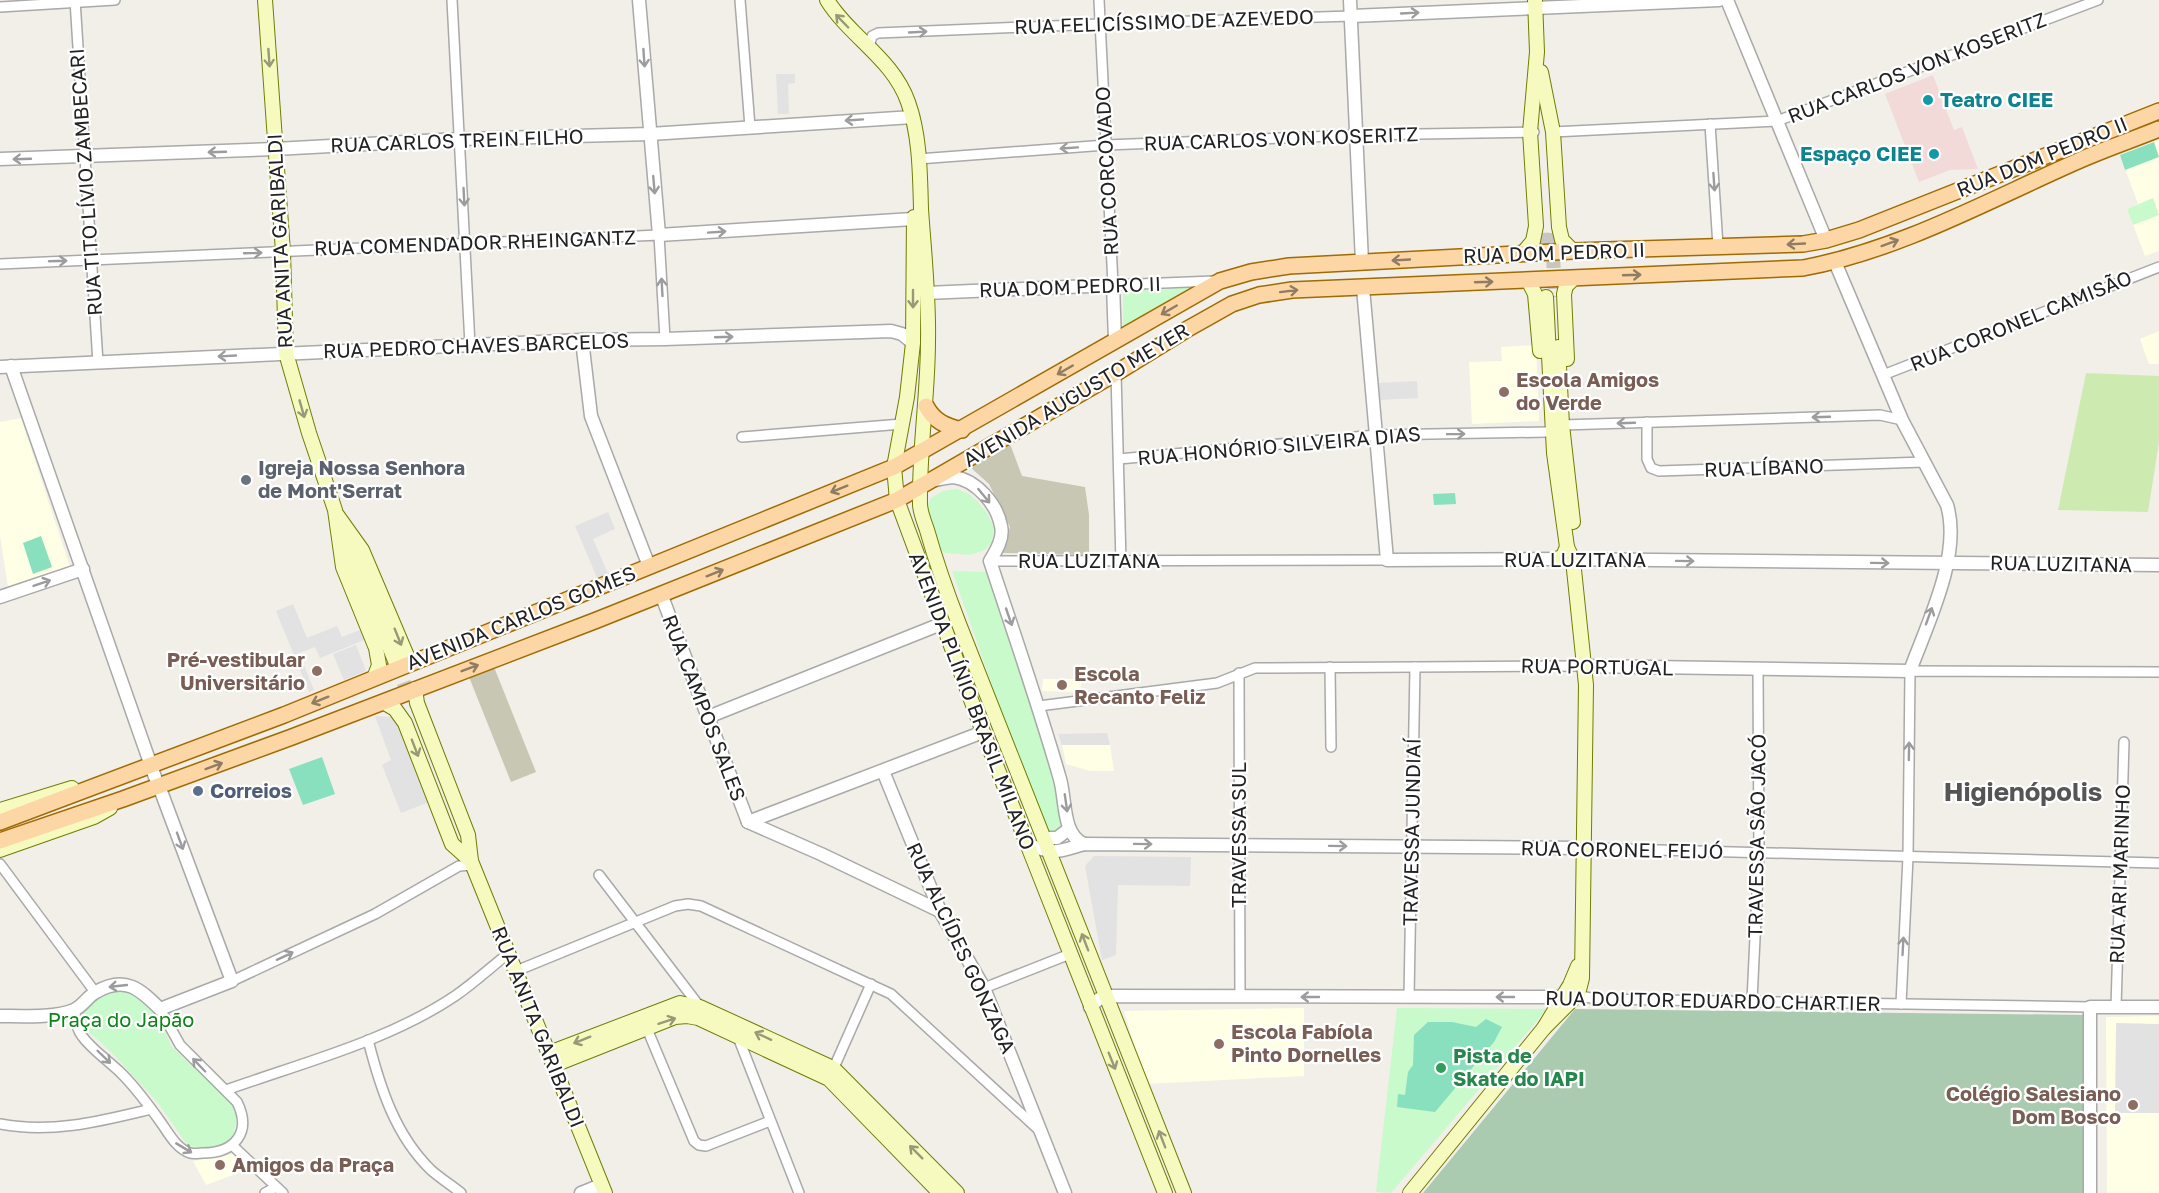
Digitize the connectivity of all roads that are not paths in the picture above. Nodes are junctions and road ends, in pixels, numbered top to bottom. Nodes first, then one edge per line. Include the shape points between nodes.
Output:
1 (115, 0) edge
2 (265, 0) edge
3 (452, 0) edge
4 (639, 0) edge
5 (740, 0) edge
6 (827, 0) edge
7 (1099, 0) edge
8 (1350, 0) edge
9 (1719, 0) edge
10 (1727, 0) edge
11 (2098, 0) edge
12 (75, 1) edge
13 (1535, 4) edge
14 (0, 7) edge
15 (1352, 16) junction
16 (1100, 24) junction
17 (869, 47) junction
18 (1540, 92) junction
19 (2159, 111) edge
20 (913, 117) junction
21 (1777, 121) junction
22 (1710, 124) junction
23 (750, 127) junction
24 (2159, 129) edge
25 (1534, 132) junction
26 (1553, 132) junction
27 (650, 134) junction
28 (1358, 135) junction
29 (460, 139) junction
30 (1106, 145) junction
31 (275, 150) junction
32 (85, 157) junction
33 (0, 159) edge
34 (918, 159) junction
35 (920, 188) junction
36 (913, 219) junction
37 (659, 235) junction
38 (1826, 240) junction
39 (466, 244) junction
40 (1718, 246) junction
41 (1573, 251) junction
42 (283, 252) junction
43 (1522, 254) junction
44 (92, 260) junction
45 (1362, 261) junction
46 (1835, 262) junction
47 (0, 264) edge
48 (2159, 267) edge
49 (1574, 278) junction
50 (1528, 280) junction
51 (1220, 281) junction
52 (1113, 285) junction
53 (1363, 288) junction
54 (926, 293) junction
55 (1550, 297) tunnel mouth
56 (1232, 304) joint
57 (665, 339) junction
58 (582, 340) junction
59 (1115, 341) junction
60 (913, 343) junction
61 (470, 345) junction
62 (286, 353) junction
63 (98, 363) junction
64 (6, 366) edge
65 (1116, 373) junction
66 (1883, 375) junction
67 (1892, 397) junction
68 (926, 406) junction
69 (1880, 415) junction
70 (1902, 420) junction
71 (1647, 422) junction
72 (902, 424) junction
73 (1558, 429) junction
74 (962, 430) junction
75 (1376, 435) junction
76 (741, 437) dead end
77 (922, 452) junction
78 (1119, 459) junction
79 (1924, 462) junction
80 (894, 467) junction
81 (927, 484) junction
82 (897, 500) junction
83 (334, 510) junction
84 (1570, 554) junction
85 (1557, 559) joint
86 (1387, 560) junction
87 (990, 561) junction
88 (1121, 562) junction
89 (1948, 563) junction
90 (2159, 565) edge
91 (649, 566) junction
92 (83, 568) junction
93 (661, 594) junction
94 (0, 597) edge
95 (941, 624) junction
96 (403, 663) junction
97 (1585, 666) junction
98 (1330, 667) junction
99 (1415, 667) junction
100 (1758, 670) junction
101 (1910, 671) junction
102 (2159, 672) edge
103 (1239, 673) junction
104 (374, 678) junction
105 (413, 694) junction
106 (383, 702) junction
107 (1039, 706) junction
108 (708, 717) junction
109 (983, 732) junction
110 (2124, 742) dead end
111 (1330, 747) dead end
112 (884, 771) junction
113 (155, 776) junction
114 (123, 800) junction
115 (4, 817) edge
116 (748, 822) junction
117 (1069, 829) junction
118 (1044, 838) junction
119 (0, 841) edge
120 (1027, 844) junction
121 (1084, 844) junction
122 (1239, 845) junction
123 (1412, 847) junction
124 (1583, 848) junction
125 (0, 850) edge
126 (1050, 853) junction
127 (1759, 853) junction
128 (1908, 857) junction
129 (2120, 862) junction
130 (472, 863) junction
131 (2159, 863) edge
132 (0, 864) edge
133 (599, 875) dead end
134 (940, 911) junction
135 (636, 923) junction
136 (1582, 946) junction
137 (509, 952) junction
138 (1070, 954) junction
139 (516, 971) junction
140 (232, 981) junction
141 (871, 984) junction
142 (984, 988) junction
143 (95, 992) junction
144 (1578, 994) junction
145 (1106, 996) junction
146 (1240, 997) junction
147 (1409, 997) junction
148 (1563, 997) junction
149 (1752, 1001) junction
150 (1901, 1005) junction
151 (700, 1007) junction
152 (1090, 1007) junction
153 (2090, 1007) junction
154 (2116, 1007) junction
155 (2159, 1007) edge
156 (75, 1010) junction
157 (160, 1010) junction
158 (0, 1016) edge
159 (644, 1022) junction
160 (1544, 1028) junction
161 (738, 1037) junction
162 (368, 1040) junction
163 (552, 1059) junction
164 (831, 1074) junction
165 (226, 1090) junction
166 (151, 1109) junction
167 (770, 1121) junction
168 (0, 1124) edge
169 (1041, 1133) junction
170 (233, 1146) junction
171 (603, 1189) edge
172 (280, 1190) edge
173 (264, 1193) edge
174 (461, 1193) edge
175 (581, 1193) edge
176 (799, 1193) edge
177 (940, 1193) edge
178 (957, 1193) edge
179 (1065, 1193) edge
180 (1165, 1193) edge
181 (1184, 1193) edge
182 (1410, 1193) edge
183 (2090, 1193) edge

1 - 12 street
2 -> 31 main road, RUA ANITA GARIBALDI
3 - 29 street
4 -> 27 street
5 - 23 street
17 -> 6 main road, AVENIDA PLÍNIO BRASIL MILANO via 837,16
7 - 16 street, RUA CORCOVADO
8 - 15 street
9 - 13 street, RUA FELICÍSSIMO DE AZEVEDO
10 - 21 street
11 - 21 street, RUA CARLOS VON KOSERITZ
12 - 14 street
12 - 32 street, RUA TITO LÍVIO ZAMBECARI
15 -> 13 street, RUA FELICÍSSIMO DE AZEVEDO
13 - 18 main road
15 - 16 street, RUA FELICÍSSIMO DE AZEVEDO
15 - 28 street
17 -> 16 street, RUA FELICÍSSIMO DE AZEVEDO via 872,36 878,33
16 - 30 street, RUA CORCOVADO
17 - 20 main road, AVENIDA PLÍNIO BRASIL MILANO via 897,80
18 - 25 main road
18 - 25 main road via 1547,233
18 - 26 main road
19 - 38 main road, RUA DOM PEDRO II
20 -> 23 street, RUA CARLOS TREIN FILHO
20 - 34 main road, AVENIDA PLÍNIO BRASIL MILANO
21 - 22 street, RUA CARLOS VON KOSERITZ
21 - 38 street
22 - 26 street, RUA CARLOS VON KOSERITZ
22 -> 40 street
23 - 27 street, RUA CARLOS TREIN FILHO
46 -> 24 main road, RUA DOM PEDRO II via 1922,231
25 - 28 street, RUA CARLOS VON KOSERITZ
25 - 43 main road via 1536,226 1533,241
26 - 41 main road via 1559,227 1562,240
27 - 29 street, RUA CARLOS TREIN FILHO
27 -> 37 street
28 - 30 street, RUA CARLOS VON KOSERITZ
28 - 45 street
29 - 31 street, RUA CARLOS TREIN FILHO
29 -> 39 street
30 -> 34 street, RUA CARLOS VON KOSERITZ
30 - 52 street, RUA CORCOVADO
31 -> 32 street, RUA CARLOS TREIN FILHO
31 - 42 main road, RUA ANITA GARIBALDI
32 -> 33 street, RUA CARLOS TREIN FILHO
32 - 44 street, RUA TITO LÍVIO ZAMBECARI
34 - 35 main road, AVENIDA PLÍNIO BRASIL MILANO
35 - 36 main road, AVENIDA PLÍNIO BRASIL MILANO
35 - 54 main road, AVENIDA PLÍNIO BRASIL MILANO
37 -> 36 street, RUA COMENDADOR RHEINGANTZ
36 -> 60 main road, AVENIDA PLÍNIO BRASIL MILANO
37 - 39 street, RUA COMENDADOR RHEINGANTZ
57 -> 37 street
38 -> 40 main road, RUA DOM PEDRO II
39 - 42 street, RUA COMENDADOR RHEINGANTZ
39 - 61 street
40 - 41 main road, RUA DOM PEDRO II
41 - 43 main road, RUA DOM PEDRO II
44 -> 42 street, RUA COMENDADOR RHEINGANTZ
42 - 62 main road, RUA ANITA GARIBALDI
43 -> 45 main road, RUA DOM PEDRO II
47 -> 44 street, RUA COMENDADOR RHEINGANTZ
44 - 63 street, RUA TITO LÍVIO ZAMBECARI
45 - 51 main road, RUA DOM PEDRO II via 1289,266
49 -> 46 main road, RUA DOM PEDRO II via 1803,268
46 - 66 street
48 - 66 street, RUA CORONEL CAMISÃO
49 - 50 main road, RUA DOM PEDRO II
49 - 73 main road via 1564,294
53 -> 50 main road, RUA DOM PEDRO II
50 - 73 main road via 1533,287
51 - 52 street, RUA DOM PEDRO II
51 -> 59 main road, AVENIDA AUGUSTO MEYER
52 - 54 street, RUA DOM PEDRO II
52 - 59 street, RUA CORCOVADO
56 -> 53 main road, RUA DOM PEDRO II via 1292,290
53 - 75 street
54 - 68 main road, AVENIDA PLÍNIO BRASIL MILANO
55 - 73 main road
56 - 65 main road, AVENIDA AUGUSTO MEYER
57 - 58 street, RUA PEDRO CHAVES BARCELOS
57 -> 60 street, RUA PEDRO CHAVES BARCELOS via 891,331
58 - 61 street, RUA PEDRO CHAVES BARCELOS
58 - 91 street via 591,416
59 -> 74 main road, AVENIDA AUGUSTO MEYER
60 - 72 main road, AVENIDA PLÍNIO BRASIL MILANO
61 - 62 street, RUA PEDRO CHAVES BARCELOS
62 -> 63 street, RUA PEDRO CHAVES BARCELOS
62 -> 83 main road, RUA ANITA GARIBALDI
63 - 64 street, RUA PEDRO CHAVES BARCELOS
64 - 92 street
65 - 78 street
65 - 81 main road, AVENIDA AUGUSTO MEYER
66 - 67 street
67 - 69 street
67 - 70 street
68 - 74 main road via 932,417
68 - 77 main road, AVENIDA PLÍNIO BRASIL MILANO
69 - 70 street, RUA HONÓRIO SILVEIRA DIAS
69 -> 71 street, RUA HONÓRIO SILVEIRA DIAS
70 - 79 street
71 -> 73 street, RUA HONÓRIO SILVEIRA DIAS
71 - 79 street, RUA LÍBANO via 1647,459 1651,468 1659,471
72 - 76 street
72 - 80 main road, AVENIDA PLÍNIO BRASIL MILANO
75 -> 73 street, RUA HONÓRIO SILVEIRA DIAS
73 - 84 main road via 1554,453
73 - 84 main road via 1575,549
74 - 77 main road, AVENIDA AUGUSTO MEYER
75 - 78 street, RUA HONÓRIO SILVEIRA DIAS
75 - 86 street
77 - 80 main road, AVENIDA CARLOS GOMES
77 - 81 main road, AVENIDA PLÍNIO BRASIL MILANO
78 - 88 street
79 - 89 street via 1951,519
80 - 82 main road, AVENIDA PLÍNIO BRASIL MILANO
80 -> 91 main road, AVENIDA CARLOS GOMES
81 - 82 main road, AVENIDA CARLOS GOMES
81 -> 87 street via 952,477 968,481 984,493 1001,526 1001,538
81 - 118 main road, AVENIDA PLÍNIO BRASIL MILANO via 920,506 934,555
93 -> 82 main road, AVENIDA CARLOS GOMES
82 - 95 main road, AVENIDA PLÍNIO BRASIL MILANO
83 -> 96 main road, RUA ANITA GARIBALDI via 362,550 404,653
83 - 104 main road, RUA ANITA GARIBALDI via 343,567 376,648 379,665
84 - 85 main road
84 -> 89 street, RUA LUZITANA
84 - 97 main road
85 - 86 street, RUA LUZITANA
86 - 88 street, RUA LUZITANA
87 - 88 street, RUA LUZITANA
87 -> 107 street
89 - 90 street, RUA LUZITANA
101 -> 89 street
91 - 96 main road, AVENIDA CARLOS GOMES
94 -> 92 street
92 - 113 street
105 -> 93 main road, AVENIDA CARLOS GOMES
93 - 108 street, RUA CAMPOS SALES
95 - 108 street
95 - 109 main road, AVENIDA PLÍNIO BRASIL MILANO
96 - 104 main road, AVENIDA CARLOS GOMES
97 - 99 street, RUA PORTUGAL
97 - 100 street, RUA PORTUGAL
97 - 124 main road
98 - 99 street, RUA PORTUGAL
98 - 103 street, RUA PORTUGAL via 1255,668
98 - 111 street
99 - 123 street, TRAVESSA JUNDIAÍ
100 - 101 street, RUA PORTUGAL
100 - 127 street, TRAVESSA SÃO JACÓ
101 - 102 street, RUA PORTUGAL
128 -> 101 street
103 - 107 street, RUA PORTUGAL via 1217,683
103 - 122 street, TRAVESSA SUL
104 -> 113 main road, AVENIDA CARLOS GOMES
105 - 106 main road, AVENIDA CARLOS GOMES
105 - 130 main road, RUA ANITA GARIBALDI via 468,835
113 -> 106 main road, AVENIDA CARLOS GOMES
106 -> 130 main road, RUA ANITA GARIBALDI via 395,709 405,723 452,844
107 -> 117 street via 1065,795
108 - 116 street, RUA CAMPOS SALES
109 - 112 street
109 - 120 main road, AVENIDA PLÍNIO BRASIL MILANO
110 - 129 street, RUA ARI MARINHO
112 - 116 street
112 - 134 street, RUA ALCÍDES GONZAGA
113 - 114 main road, AVENIDA CARLOS GOMES
113 - 115 main road, AVENIDA CARLOS GOMES via 118,778
113 -> 140 street
114 - 119 main road, AVENIDA CARLOS GOMES
114 - 125 main road, AVENIDA CARLOS GOMES via 94,817
116 - 134 street
117 - 118 street via 1057,838
117 - 121 street
118 - 126 main road, AVENIDA PLÍNIO BRASIL MILANO
120 - 126 street
120 - 138 main road, AVENIDA PLÍNIO BRASIL MILANO
121 -> 122 street, RUA CORONEL FEIJÓ
121 - 126 street, RUA CORONEL FEIJÓ
122 -> 123 street, RUA CORONEL FEIJÓ
122 - 146 street, TRAVESSA SUL
123 - 124 street, RUA CORONEL FEIJÓ
123 - 147 street, TRAVESSA JUNDIAÍ
124 - 127 street, RUA CORONEL FEIJÓ
124 - 136 main road
145 -> 126 main road, AVENIDA PLÍNIO BRASIL MILANO
127 - 128 street, RUA CORONEL FEIJÓ
127 - 149 street, TRAVESSA SÃO JACÓ
128 - 129 street, RUA CORONEL FEIJÓ
150 -> 128 street
129 - 131 street, RUA CORONEL FEIJÓ
129 - 154 street, RUA ARI MARINHO
130 - 137 main road, RUA ANITA GARIBALDI
140 -> 130 street via 375,914 459,866
132 - 143 street
133 - 135 street
134 - 142 street, RUA ALCÍDES GONZAGA
135 - 139 street
135 - 141 street via 675,906 701,906
135 - 151 street
136 - 144 main road
136 - 148 main road via 1578,966
137 - 139 main road, RUA ANITA GARIBALDI
137 - 162 street via 456,996
138 - 142 street
138 - 152 main road, AVENIDA PLÍNIO BRASIL MILANO
139 - 163 main road, RUA ANITA GARIBALDI
140 - 157 street
141 - 164 street
141 - 169 street via 891,994
142 - 169 street, RUA ALCÍDES GONZAGA
143 - 156 street
157 -> 143 street via 129,985 116,984
144 - 148 street, RUA DOUTOR EDUARDO CHARTIER
144 - 149 street, RUA DOUTOR EDUARDO CHARTIER via 1597,999
144 - 160 main road
145 - 146 street, RUA DOUTOR EDUARDO CHARTIER
145 - 152 street
181 -> 145 main road, AVENIDA PLÍNIO BRASIL MILANO
147 -> 146 street, RUA DOUTOR EDUARDO CHARTIER
148 -> 147 street, RUA DOUTOR EDUARDO CHARTIER
148 - 160 main road
149 - 150 street, RUA DOUTOR EDUARDO CHARTIER
150 - 153 street, RUA DOUTOR EDUARDO CHARTIER
151 - 159 main road via 680,1003
164 -> 151 main road
152 -> 180 main road, AVENIDA PLÍNIO BRASIL MILANO
153 - 154 street, RUA DOUTOR EDUARDO CHARTIER
153 - 183 street
154 - 155 street, RUA DOUTOR EDUARDO CHARTIER
156 - 158 street
156 -> 166 street via 82,1036 124,1076
165 -> 157 street via 180,1045
159 -> 161 main road via 687,1016
159 - 163 main road
159 - 167 street via 699,1145 706,1146
160 - 182 main road
161 - 164 main road
161 - 167 street
162 - 165 street
162 - 174 street via 392,1114 409,1144 431,1170
163 - 171 main road, RUA ANITA GARIBALDI
164 - 177 main road
178 -> 164 main road
165 - 170 street via 243,1114 241,1133
166 - 168 street via 88,1124 46,1128
166 -> 170 street via 177,1145 190,1153
167 - 176 street
169 - 179 street, RUA ALCÍDES GONZAGA
170 - 172 street
171 - 175 street
172 - 173 street

